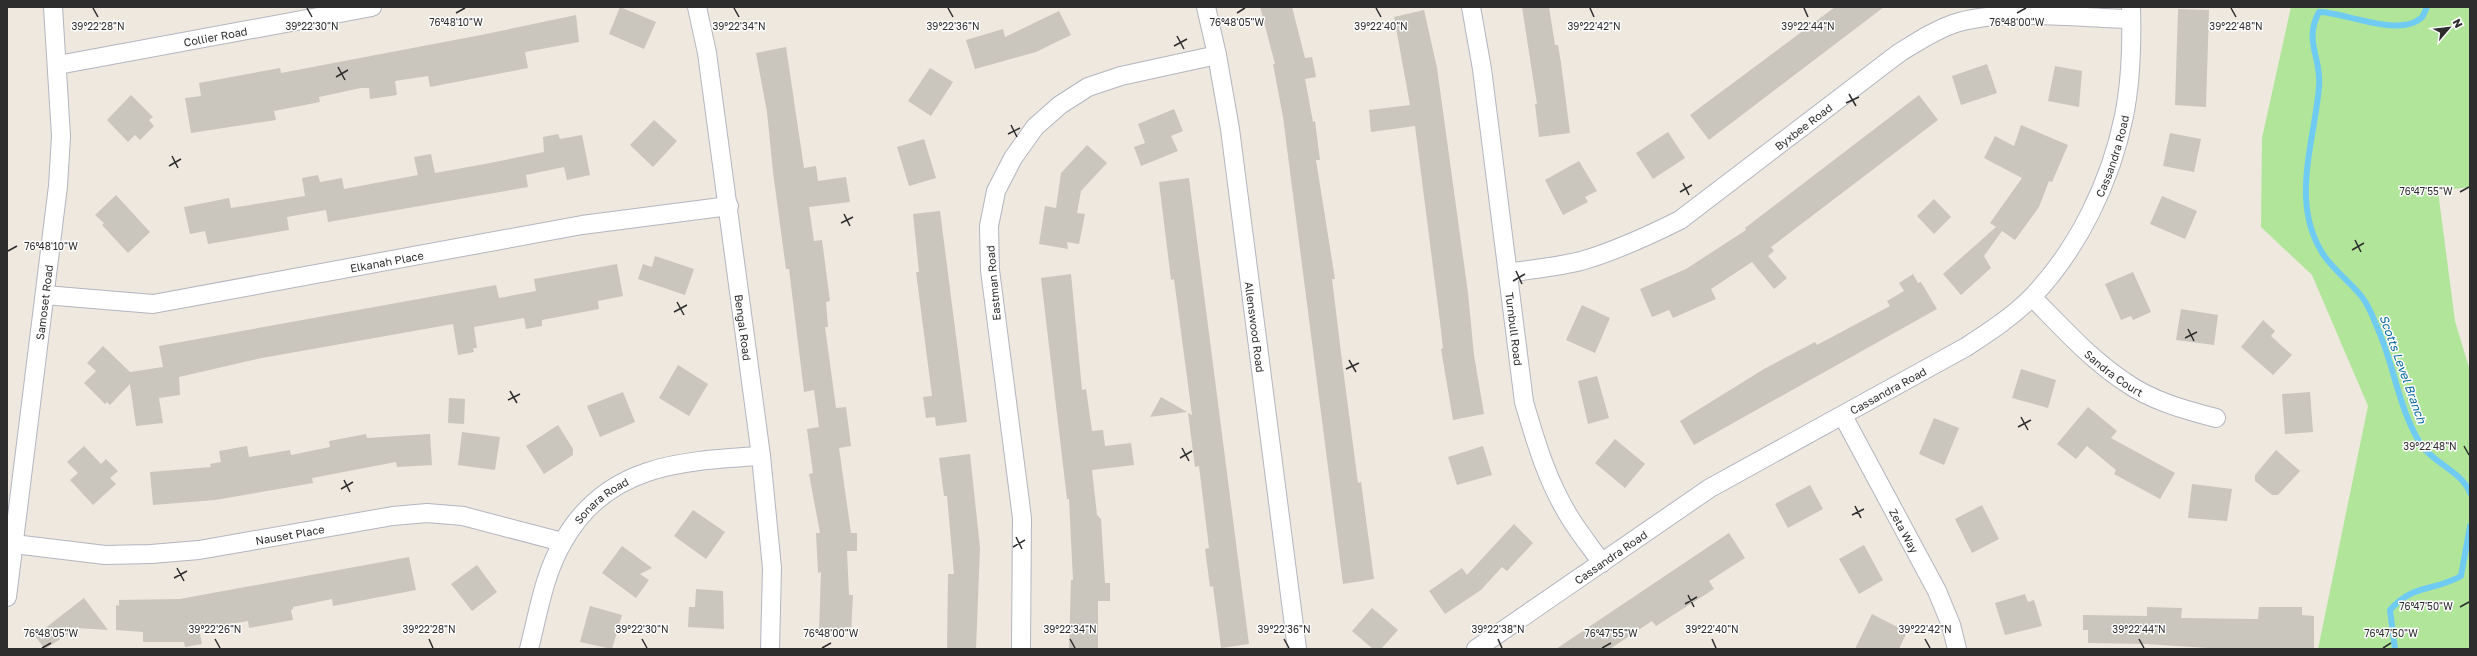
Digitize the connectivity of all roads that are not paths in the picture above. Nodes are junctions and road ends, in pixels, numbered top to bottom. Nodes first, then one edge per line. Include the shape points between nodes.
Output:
1 (53, 7) edge
2 (372, 7) edge
3 (698, 7) edge
4 (1206, 7) edge
5 (1471, 7) edge
6 (2131, 13) edge
7 (1218, 55) junction
8 (58, 65) junction
9 (729, 206) junction
10 (1508, 273) junction
11 (45, 295) junction
12 (2032, 297) junction
13 (1843, 416) junction
14 (2216, 418) dead end
15 (762, 456) junction
16 (562, 542) junction
17 (14, 544) junction
18 (1602, 563) junction
19 (7, 597) edge
20 (529, 649) edge
21 (770, 649) edge
22 (1021, 649) edge
23 (1297, 649) edge
24 (1476, 649) edge
25 (1957, 649) edge

1 - 8 street, Samoset Road
2 - 8 street, Collier Road
3 - 9 street, Bengal Road
4 - 7 street, Allenswood Road
5 - 10 street, Turnbull Road via 1482,69
6 - 10 street, Byxbee Road via 2016,16 1962,23 1940,30 1899,53 1680,220 1644,239 1609,252 1579,261
6 - 12 street, Cassandra Road via 2125,115 2112,164 2087,219 2060,262
7 - 22 street, Eastman Road via 1120,76 1077,94 1035,127 1013,158 996,191 989,226 990,270 1022,518
7 - 23 street, Allenswood Road via 1230,129
8 - 11 street, Samoset Road via 61,136 58,186
9 - 11 street, Elkanah Place via 582,225 153,304
9 - 15 street, Bengal Road
10 - 18 street, Turnbull Road via 1524,402 1538,450 1571,520
11 - 17 street, Samoset Road
12 - 13 street, Cassandra Road via 2004,322 1966,347
12 - 14 street, Sandra Court via 2097,360 2125,383 2179,408
13 - 18 street, Cassandra Road via 1710,488
13 - 25 street, Zeta Way via 1937,591 1951,625
15 - 16 street, Sonara Road via 688,461 658,468 626,480 580,515
15 - 21 street, Bengal Road via 772,568
16 - 17 street, Nauset Place via 463,516 428,513 393,516 199,550 151,554 105,555
16 - 20 street, Sonara Road via 549,574
17 - 19 street, Samoset Road
18 - 24 street, Cassandra Road

